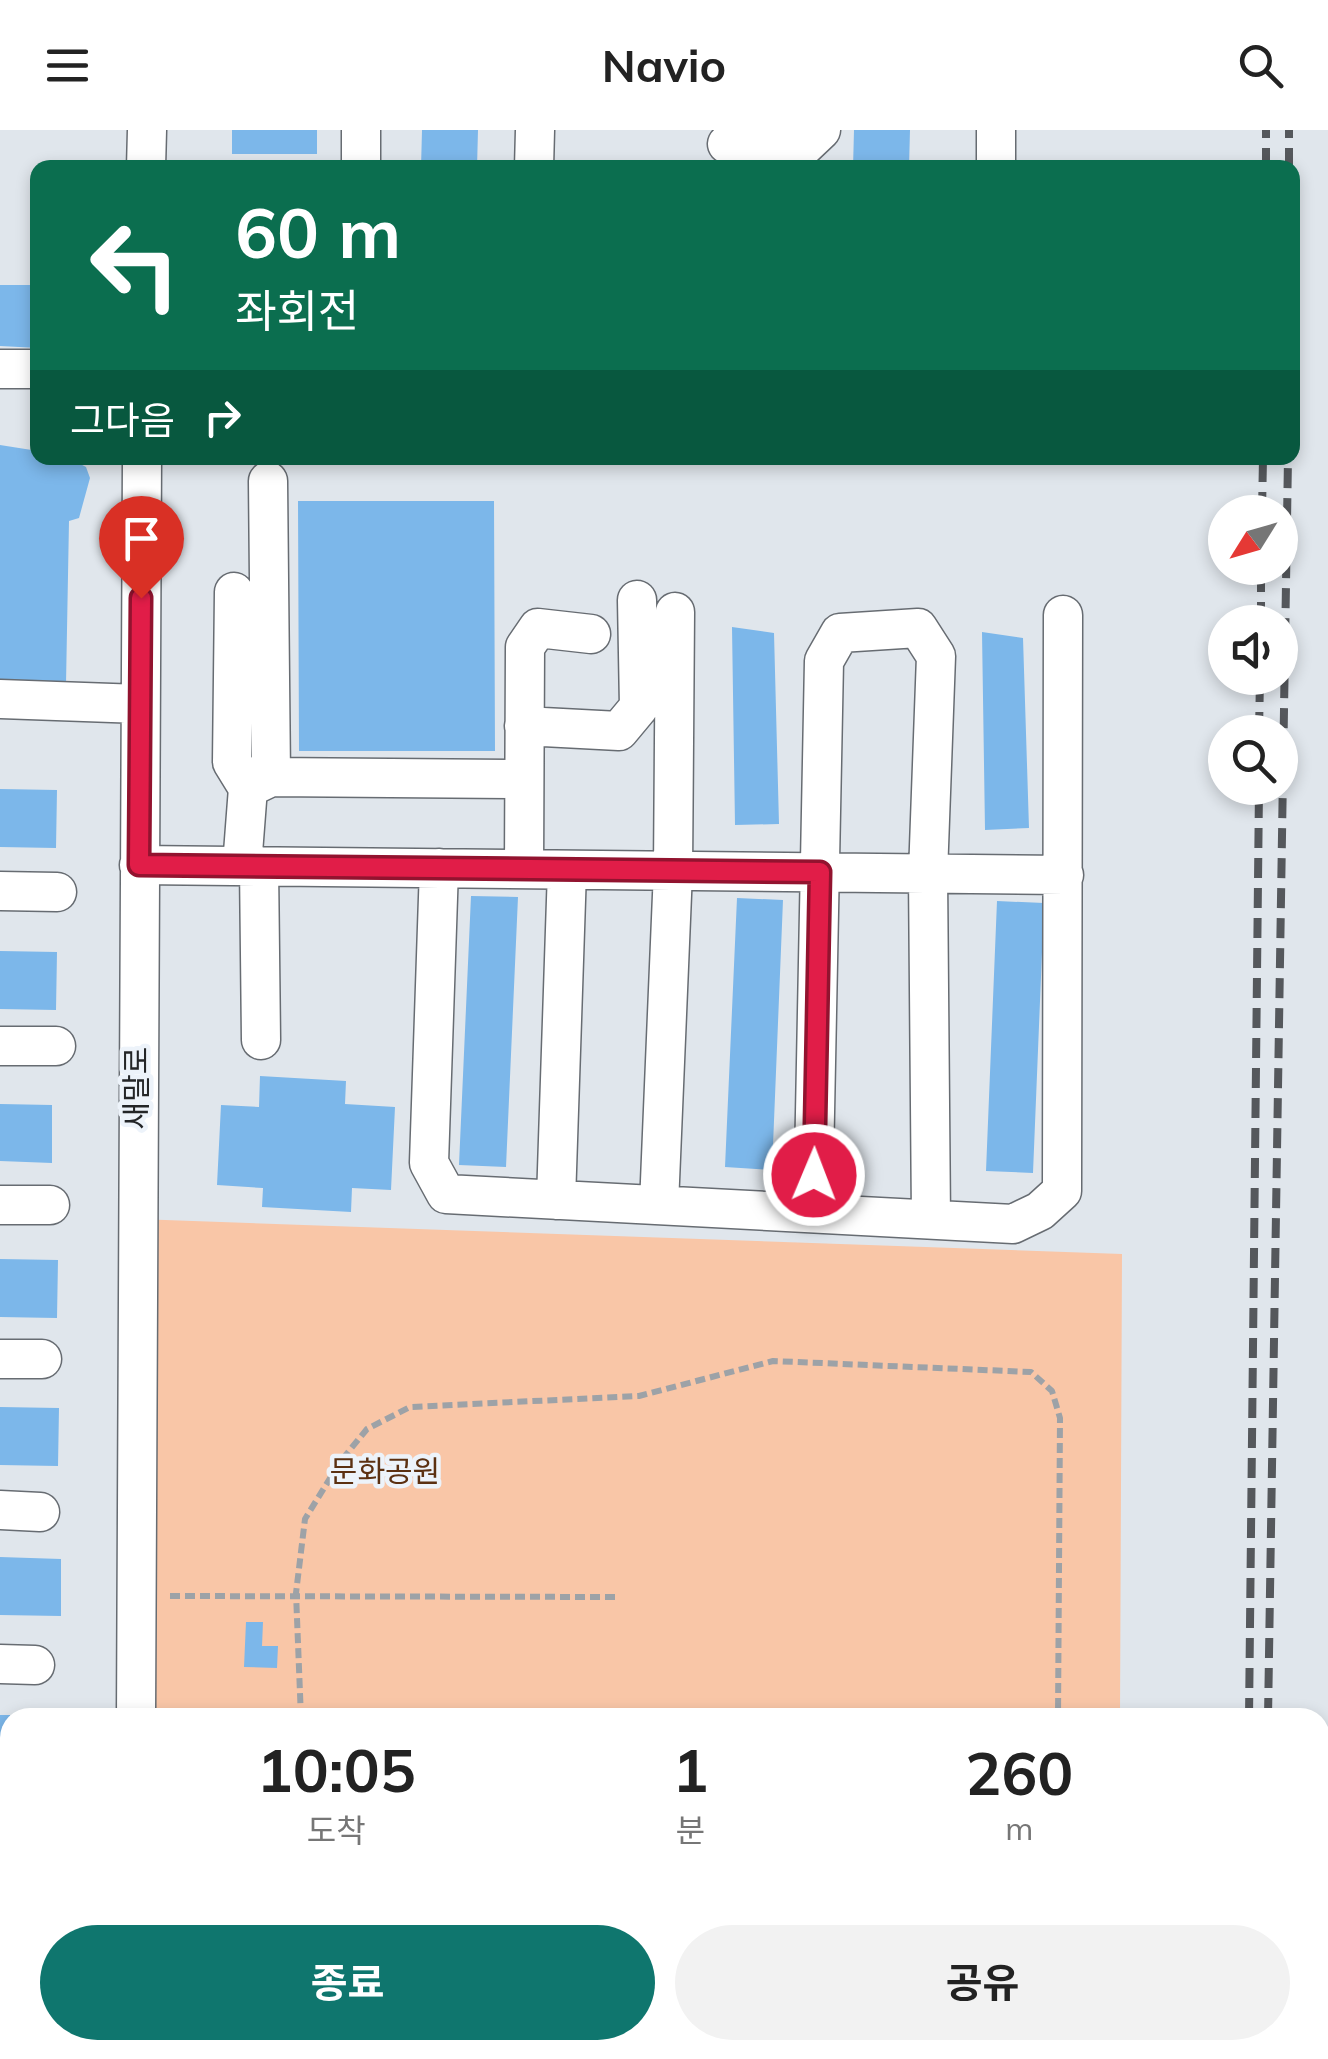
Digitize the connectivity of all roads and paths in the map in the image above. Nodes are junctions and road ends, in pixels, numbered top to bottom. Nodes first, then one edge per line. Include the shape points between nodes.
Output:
1 (147, 130) edge
2 (362, 130) edge
3 (535, 130) edge
4 (821, 130) edge
5 (996, 130) edge
6 (727, 144) dead end
7 (146, 160) edge
8 (361, 160) edge
9 (534, 160) edge
10 (996, 160) edge
11 (0, 368) edge
12 (30, 369) edge
13 (142, 465) edge
14 (268, 481) dead end
15 (234, 592) dead end
16 (637, 600) dead end
17 (675, 612) dead end
18 (1062, 615) dead end
19 (591, 634) dead end
20 (0, 699) edge
21 (140, 704) junction
22 (524, 726) junction
23 (524, 779) junction
24 (260, 782) junction
25 (139, 865) junction
26 (251, 866) junction
27 (440, 868) junction
28 (524, 869) junction
29 (568, 870) junction
30 (673, 871) junction
31 (820, 872) junction
32 (928, 874) junction
33 (1064, 875) junction
34 (0, 891) edge
35 (57, 892) dead end
36 (262, 1040) dead end
37 (0, 1046) edge
38 (56, 1046) dead end
39 (556, 1200) junction
40 (0, 1204) edge
41 (50, 1205) dead end
42 (658, 1205) junction
43 (813, 1213) junction
44 (931, 1219) junction
45 (0, 1358) edge
46 (42, 1359) dead end
47 (0, 1510) edge
48 (40, 1512) dead end
49 (296, 1593) junction
50 (134, 1596) junction
51 (615, 1597) dead end
52 (136, 1708) edge
53 (301, 1708) edge
54 (1058, 1708) edge

1 - 7 street
2 - 8 street
3 - 9 street
4 - 6 street via 802,148
5 - 10 street
11 - 12 street
13 - 21 street, 새말로
14 - 24 street
15 - 24 street via 232,762
16 - 22 street via 639,707 619,731
17 - 30 street
18 - 33 street
19 - 22 street via 538,628 525,647
20 - 21 street
21 - 25 street, 새말로
22 - 23 street
23 - 24 street
23 - 28 street
24 - 26 street
25 - 26 street
25 - 50 street, 새말로
26 - 27 street
26 - 36 street
27 - 28 street
27 - 39 street via 429,1163 446,1194
28 - 29 street
29 - 30 street
29 - 39 street
30 - 31 street
30 - 42 street
31 - 32 street
31 - 32 street via 824,660 840,634 918,628 936,656
31 - 43 street
32 - 33 street
32 - 44 street
33 - 44 street via 1062,1191 1013,1224
34 - 35 street
37 - 38 street
39 - 42 street
40 - 41 street
42 - 43 street
43 - 44 street
45 - 46 street
47 - 48 street
49 - 50 path
49 - 51 path
49 - 53 path
49 - 54 path via 306,1519 314,1505 368,1430 410,1407 639,1396 772,1360 1031,1372 1052,1391 1060,1418
50 - 52 street, 새말로

